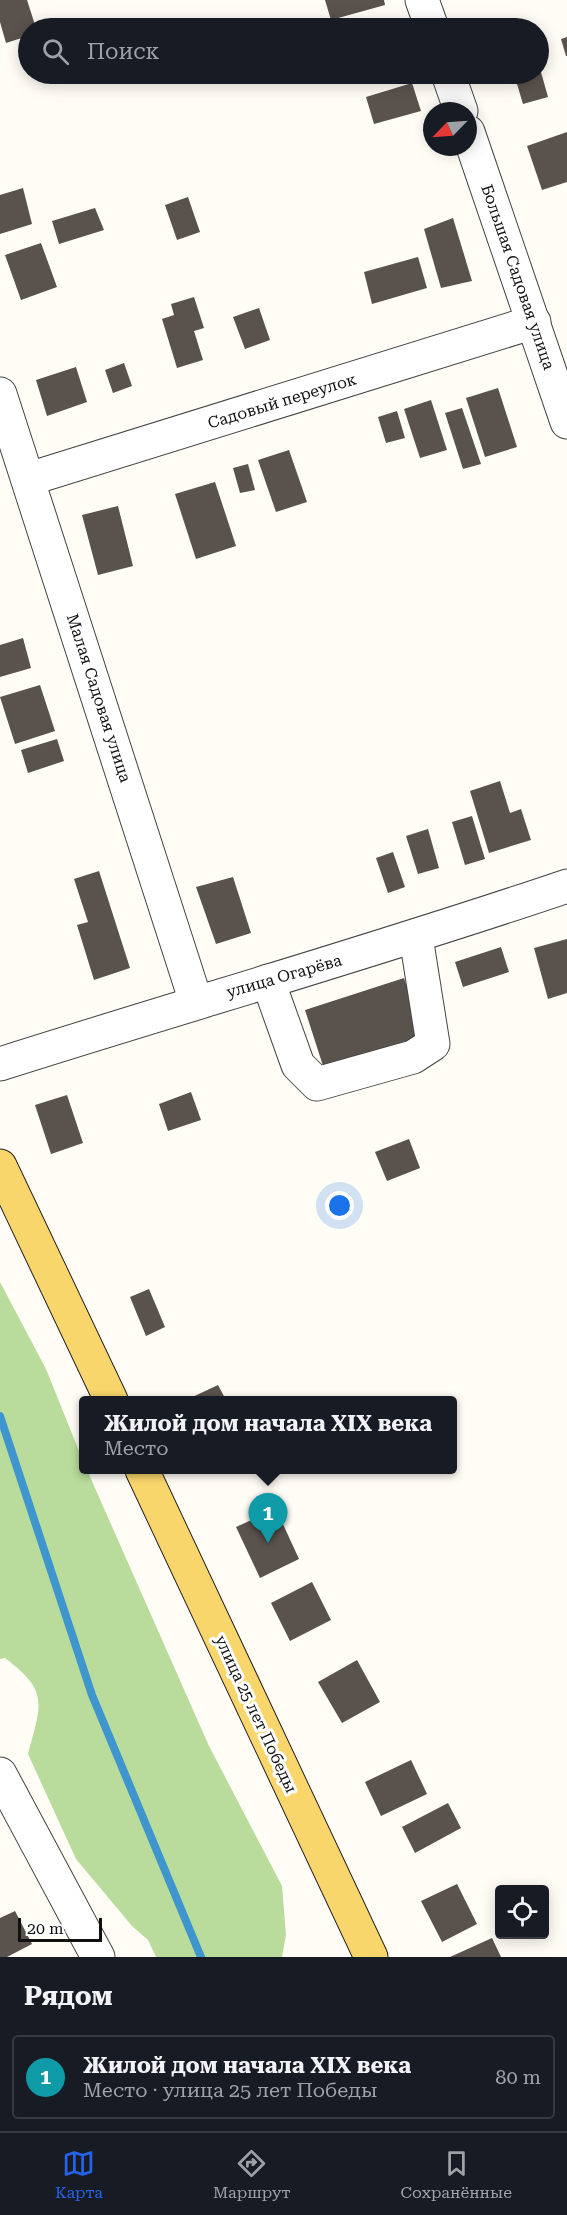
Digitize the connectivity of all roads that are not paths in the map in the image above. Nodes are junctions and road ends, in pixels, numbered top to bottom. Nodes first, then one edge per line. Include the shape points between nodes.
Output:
1 (422, 0) edge
2 (428, 18) edge
3 (452, 84) edge
4 (458, 102) edge
5 (476, 156) edge
6 (534, 322) junction
7 (0, 394) edge
8 (567, 422) edge
9 (29, 479) junction
10 (567, 886) edge
11 (416, 937) junction
12 (268, 981) junction
13 (196, 1002) junction
14 (0, 1064) edge
15 (0, 1166) edge
16 (109, 1396) edge
17 (144, 1474) edge
18 (0, 1774) edge
19 (98, 1957) edge
20 (371, 1957) edge

1 - 2 street
3 - 4 street
5 - 6 street, Большая Садовая улица
6 - 8 street, Большая Садовая улица
6 - 9 street, Садовый переулок
7 - 9 street, Малая Садовая улица
9 - 13 street, Малая Садовая улица
10 - 11 street, улица Огарёва
11 - 12 street, улица Огарёва
11 - 12 street via 433,1044 413,1057 317,1084 298,1065
12 - 13 street, улица Огарёва
13 - 14 street, улица Огарёва
15 - 16 main road
17 - 20 main road, улица 25 лет Победы
18 - 19 street

